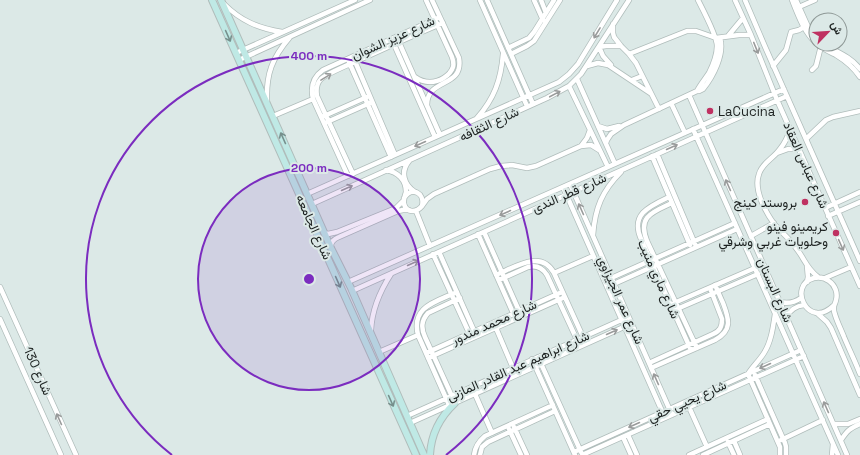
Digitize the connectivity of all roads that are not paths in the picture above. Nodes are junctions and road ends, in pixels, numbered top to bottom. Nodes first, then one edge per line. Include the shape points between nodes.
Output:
1 (212, 0) edge
2 (355, 0) edge
3 (370, 0) edge
4 (426, 0) edge
5 (432, 0) edge
6 (480, 0) edge
7 (487, 0) edge
8 (534, 0) edge
9 (541, 0) edge
10 (554, 0) edge
11 (560, 0) edge
12 (617, 0) edge
13 (629, 0) edge
14 (698, 0) edge
15 (735, 0) edge
16 (745, 0) edge
17 (792, 0) edge
18 (796, 0) edge
19 (815, 0) edge
20 (222, 1) edge
21 (799, 7) junction
22 (546, 13) junction
23 (440, 17) junction
24 (549, 18) junction
25 (743, 18) junction
26 (435, 19) junction
27 (542, 19) junction
28 (443, 23) junction
29 (613, 24) junction
30 (437, 25) junction
31 (545, 25) junction
32 (804, 26) junction
33 (808, 27) edge
34 (282, 32) junction
35 (751, 35) junction
36 (808, 35) edge
37 (291, 36) junction
38 (397, 36) junction
39 (728, 36) junction
40 (718, 38) junction
41 (392, 39) junction
42 (399, 42) junction
43 (394, 44) junction
44 (621, 46) junction
45 (599, 47) junction
46 (508, 48) junction
47 (244, 50) junction
48 (818, 52) edge
49 (832, 52) edge
50 (836, 52) edge
51 (503, 53) junction
52 (511, 54) junction
53 (629, 54) junction
54 (237, 56) junction
55 (246, 56) junction
56 (353, 56) junction
57 (348, 59) junction
58 (356, 62) junction
59 (350, 64) junction
60 (587, 66) junction
61 (773, 66) junction
62 (613, 68) junction
63 (860, 69) edge
64 (812, 70) dead end
65 (642, 76) junction
66 (415, 77) junction
67 (860, 77) edge
68 (577, 79) junction
69 (632, 80) junction
70 (569, 86) junction
71 (784, 89) junction
72 (651, 93) junction
73 (774, 94) junction
74 (370, 95) junction
75 (530, 95) junction
76 (689, 95) junction
77 (787, 96) junction
78 (365, 98) junction
79 (523, 98) junction
80 (313, 99) junction
81 (777, 100) junction
82 (373, 102) junction
83 (267, 103) junction
84 (671, 103) junction
85 (368, 104) junction
86 (533, 104) junction
87 (427, 106) junction
88 (527, 106) junction
89 (659, 109) junction
90 (860, 111) edge
91 (273, 116) junction
92 (323, 116) junction
93 (476, 119) junction
94 (326, 122) junction
95 (624, 125) junction
96 (598, 126) junction
97 (702, 126) junction
98 (590, 130) junction
99 (693, 130) junction
100 (790, 130) junction
101 (685, 133) junction
102 (705, 133) junction
103 (438, 136) junction
104 (696, 137) junction
105 (806, 138) junction
106 (606, 143) junction
107 (581, 146) junction
108 (799, 149) junction
109 (600, 150) junction
110 (776, 154) junction
111 (654, 155) junction
112 (393, 156) junction
113 (409, 160) junction
114 (615, 164) junction
115 (608, 167) junction
116 (623, 169) junction
117 (386, 170) junction
118 (353, 174) junction
119 (348, 176) junction
120 (570, 184) junction
121 (563, 187) junction
122 (573, 192) junction
123 (860, 192) edge
124 (417, 193) junction
125 (307, 194) junction
126 (434, 194) junction
127 (566, 195) junction
128 (669, 197) junction
129 (404, 199) junction
130 (860, 202) edge
131 (672, 203) junction
132 (834, 203) junction
133 (312, 204) junction
134 (422, 206) junction
135 (824, 208) junction
136 (409, 210) junction
137 (416, 211) junction
138 (838, 212) junction
139 (828, 216) junction
140 (735, 223) junction
141 (774, 223) junction
142 (738, 229) junction
143 (484, 232) junction
144 (324, 233) junction
145 (478, 234) junction
146 (593, 236) junction
147 (750, 236) junction
148 (692, 242) junction
149 (430, 246) junction
150 (697, 247) junction
151 (331, 248) junction
152 (692, 249) junction
153 (324, 250) junction
154 (439, 252) junction
155 (433, 254) junction
156 (593, 256) junction
157 (653, 259) junction
158 (860, 261) edge
159 (656, 265) junction
160 (807, 266) junction
161 (851, 267) junction
162 (755, 268) junction
163 (502, 272) junction
164 (392, 273) junction
165 (554, 273) junction
166 (758, 274) junction
167 (496, 275) junction
168 (818, 277) junction
169 (504, 278) junction
170 (611, 278) junction
171 (824, 278) junction
172 (499, 280) junction
173 (604, 281) junction
174 (348, 282) junction
175 (807, 282) junction
176 (614, 284) junction
177 (715, 285) junction
178 (860, 286) edge
179 (0, 287) edge
180 (607, 287) junction
181 (710, 288) junction
182 (352, 291) junction
183 (718, 291) junction
184 (457, 292) junction
185 (562, 292) junction
186 (712, 293) junction
187 (556, 294) junction
188 (452, 295) junction
189 (565, 297) junction
190 (460, 298) junction
191 (801, 298) junction
192 (454, 300) junction
193 (559, 300) junction
194 (676, 302) junction
195 (780, 302) junction
196 (671, 305) junction
197 (804, 305) junction
198 (833, 306) junction
199 (678, 308) junction
200 (673, 310) junction
201 (519, 311) junction
202 (514, 313) junction
203 (817, 313) junction
204 (775, 314) junction
205 (522, 316) junction
206 (628, 317) junction
207 (786, 317) junction
208 (0, 318) edge
209 (516, 319) junction
210 (622, 320) junction
211 (631, 324) junction
212 (625, 327) junction
213 (496, 328) junction
214 (474, 331) junction
215 (469, 333) junction
216 (418, 335) junction
217 (372, 336) junction
218 (477, 336) junction
219 (583, 337) junction
220 (472, 339) junction
221 (577, 340) junction
222 (689, 345) junction
223 (695, 345) junction
224 (431, 350) junction
225 (691, 350) junction
226 (801, 350) junction
227 (379, 352) junction
228 (426, 353) junction
229 (793, 354) junction
230 (434, 356) junction
231 (804, 356) junction
232 (538, 357) junction
233 (428, 358) junction
234 (532, 360) junction
235 (796, 360) junction
236 (542, 364) junction
237 (536, 366) junction
238 (650, 366) junction
239 (513, 368) junction
240 (754, 371) junction
241 (748, 374) junction
242 (860, 374) edge
243 (756, 377) junction
244 (751, 380) junction
245 (475, 394) junction
246 (860, 395) edge
247 (452, 396) junction
248 (446, 398) junction
249 (452, 404) junction
250 (553, 405) junction
251 (689, 407) junction
252 (669, 409) junction
253 (556, 411) junction
254 (662, 412) junction
255 (672, 415) junction
256 (407, 416) junction
257 (665, 418) junction
258 (768, 419) junction
259 (860, 419) edge
260 (823, 420) junction
261 (410, 423) junction
262 (513, 423) junction
263 (770, 424) junction
264 (834, 424) junction
265 (860, 424) edge
266 (507, 426) junction
267 (515, 429) junction
268 (510, 431) junction
269 (492, 433) junction
270 (628, 435) junction
271 (622, 437) junction
272 (726, 438) junction
273 (783, 439) junction
274 (841, 440) junction
275 (734, 441) junction
276 (778, 442) junction
277 (833, 442) junction
278 (728, 443) junction
279 (707, 447) junction
280 (580, 449) junction
281 (574, 454) edge
282 (61, 455) edge
283 (76, 455) edge
284 (416, 455) edge
285 (424, 455) edge
286 (430, 455) edge
287 (474, 455) edge
288 (480, 455) edge
289 (521, 455) edge
290 (527, 455) edge
291 (582, 455) edge
292 (631, 455) edge
293 (637, 455) edge
294 (689, 455) edge
295 (703, 455) edge
296 (734, 455) edge
297 (740, 455) edge
298 (780, 455) edge
299 (786, 455) edge
300 (832, 455) edge
301 (838, 455) edge
302 (848, 455) edge

1 -> 54 street, شارع الجامعه
2 - 34 street
3 - 37 street
4 - 26 street
5 - 23 street
6 - 51 street
7 - 46 street
8 - 27 street
9 - 22 street
10 - 22 street
11 - 24 street
12 -> 75 street, شارع الثقافه via 574,69 559,82
13 - 29 street, شارع الثقافه
14 - 40 street
15 - 25 street, شارع عباس العقاد
16 - 61 street, شارع عباس العقاد
17 - 32 street
18 - 21 street
19 - 21 street
20 - 34 street via 232,12 249,23
20 - 47 street, شارع الجامعه
21 - 33 street
22 - 24 street
22 - 27 street
23 - 26 street, شارع عزيز الشوان
23 - 28 street
24 - 31 street
25 - 35 street, شارع عباس العقاد
25 - 39 street
26 - 30 street
26 - 38 street, شارع عزيز الشوان
27 - 31 street
27 - 46 street via 529,38
28 - 30 street, شارع عزيز الشوان
28 - 87 street via 459,58 459,70 451,80 431,91
29 - 44 street via 614,37
29 - 45 street, شارع الثقافه
30 - 42 street, شارع عزيز الشوان
30 - 66 street via 452,57 453,67 442,80 436,82 425,82
31 - 52 street via 531,44
32 - 36 street
32 - 61 street via 790,32 786,50
34 - 47 street
35 - 39 street
35 -> 73 street, شارع عباس العقاد
37 - 55 street
37 - 83 street via 274,60 266,88
38 - 41 street, شارع عزيز الشوان
38 - 42 street
39 - 40 street
40 - 53 street via 687,31
40 - 76 street via 721,48 716,68 705,86
41 - 43 street
41 - 56 street, شارع عزيز الشوان
42 - 43 street, شارع عزيز الشوان
42 - 66 street
43 - 58 street, شارع عزيز الشوان
43 - 103 street
44 - 45 street
44 - 53 street
45 - 60 street, شارع الثقافه
45 - 62 street
46 - 52 street
47 - 54 street
47 - 55 street, شارع الجامعه
48 - 64 street via 816,66
49 - 67 street via 854,69
50 - 63 street via 847,57
51 - 79 street
51 - 93 street via 496,89
52 - 75 street
53 - 65 street
54 - 55 street
54 - 153 street, شارع الجامعه
55 - 83 street, شارع الجامعه
56 - 57 street, شارع عزيز الشوان
56 - 58 street
57 - 59 street
57 - 80 street, شارع عزيز الشوان via 315,77 311,88
58 - 59 street, شارع عزيز الشوان
58 - 74 street
59 - 78 street
92 -> 59 street, شارع عزيز الشوان via 316,91 317,85 324,77
60 - 62 street via 600,63
60 - 68 street, شارع الثقافه
61 - 71 street, شارع عباس العقاد
62 - 69 street
65 - 69 street
65 - 72 street
66 - 87 street
68 - 70 street, شارع الثقافه
68 - 96 street
69 - 72 street
86 -> 70 street, شارع الثقافه
70 - 98 street
71 - 73 street, شارع قطر الندى
71 - 77 street, شارع عباس العقاد
72 - 89 street
73 - 81 street, شارع عباس العقاد
73 - 97 street, شارع قطر الندى
74 - 78 street
74 - 82 street
75 - 79 street, شارع الثقافه
75 - 86 street
76 - 84 street
76 - 97 street, شارع البستان
77 - 81 street, شارع قطر الندى
77 - 105 street, شارع عباس العقاد
78 - 85 street
78 - 92 street
79 - 88 street
79 - 93 street, شارع الثقافه
80 - 91 street
80 - 92 street, شارع عزيز الشوان
81 - 100 street, شارع عباس العقاد
81 - 102 street, شارع قطر الندى
82 - 85 street
82 - 112 street
83 - 91 street, شارع الجامعه
84 - 89 street
84 - 101 street
85 - 94 street
85 - 112 street
86 - 88 street, شارع الثقافه
87 - 103 street
88 - 113 street, شارع الثقافه
89 - 95 street
90 - 105 street via 826,120
125 -> 91 street, شارع الجامعه
92 - 94 street, شارع عزيز الشوان
93 - 103 street, شارع الثقافه
94 - 118 street, شارع عزيز الشوان
94 - 119 street, شارع عزيز الشوان
95 - 96 street via 607,129
95 - 106 street via 611,134
96 - 106 street
97 - 99 street, شارع قطر الندى
97 - 102 street, شارع البستان
98 - 107 street
98 - 109 street
99 - 101 street, شارع قطر الندى
99 - 104 street, شارع البستان
100 - 108 street, شارع عباس العقاد
100 - 110 street
101 - 114 street, شارع قطر الندى
102 - 104 street, شارع قطر الندى
147 -> 102 street, شارع البستان
103 -> 112 street, شارع الثقافه
111 -> 104 street, شارع قطر الندى
104 - 140 street, شارع البستان
105 - 132 street, شارع عباس العقاد
106 - 114 street
107 - 109 street via 591,145
107 - 126 street via 536,166 527,168 506,165 495,168
108 - 110 street via 788,149
108 - 135 street, شارع عباس العقاد
109 - 115 street
110 - 141 street via 763,167 757,180 759,195
111 - 116 street, شارع قطر الندى
111 - 128 street
111 - 148 street
112 - 118 street, شارع الثقافه
113 - 117 street, شارع الثقافه
113 - 124 street via 404,177 408,186
114 - 115 street, شارع قطر الندى
115 - 120 street, شارع قطر الندى
116 - 122 street, شارع قطر الندى
116 - 146 street via 606,190 599,204
117 - 129 street via 396,173 402,180 406,189
133 -> 117 street, شارع الثقافه
118 - 119 street, شارع الثقافه
119 - 125 street, شارع الثقافه
120 - 121 street, شارع قطر الندى
120 - 122 street, شارع عمر الجيزاوي
121 - 127 street, شارع عمر الجيزاوي
121 -> 149 street, شارع قطر الندى
122 - 127 street, شارع قطر الندى
146 -> 122 street, شارع عمر الجيزاوي
123 - 132 street
124 - 126 street
124 - 129 street via 409,193
124 - 134 street via 422,199
125 - 133 street, شارع الجامعه
126 - 134 street
127 - 143 street, شارع قطر الندى
127 - 156 street, شارع عمر الجيزاوي
128 - 131 street
128 - 157 street, شارع ماري منيب via 648,207 639,219 638,234
129 - 136 street
129 - 144 street via 396,208 337,232
130 - 138 street
131 - 148 street
131 - 157 street, شارع ماري منيب via 649,214 644,222 645,236
132 - 135 street
132 - 138 street, شارع عباس العقاد
133 - 144 street, شارع الجامعه
134 - 137 street
135 - 139 street, شارع عباس العقاد
136 - 137 street
136 - 151 street via 398,211 339,237 332,242
137 - 149 street
138 - 139 street
138 - 158 street, شارع عباس العقاد
139 -> 161 street, شارع عباس العقاد
140 - 142 street, شارع البستان
140 - 148 street
141 - 147 street
141 - 160 street via 793,243
142 - 150 street
142 - 162 street, شارع البستان
143 - 145 street, شارع قطر الندى
143 - 163 street
144 - 151 street, شارع الجامعه
145 - 154 street, شارع قطر الندى
145 - 167 street
146 - 170 street, شارع عمر الجيزاوي
147 - 195 street, شارع البستان
148 - 150 street
148 - 152 street
148 - 157 street
149 - 174 street, شارع قطر الندى
150 - 152 street
151 - 153 street
151 - 174 street, شارع الجامعه
152 - 159 street
153 -> 284 street, شارع الجامعه
154 - 155 street, شارع قطر الندى
154 - 184 street
164 -> 155 street, شارع قطر الندى
155 - 188 street
156 - 165 street
156 - 173 street, شارع عمر الجيزاوي
157 - 159 street, شارع ماري منيب
157 - 170 street
159 - 176 street
159 - 194 street, شارع ماري منيب
159 - 196 street, شارع ماري منيب
160 - 168 street
160 - 175 street
161 - 171 street
161 - 178 street, شارع عباس العقاد
162 - 166 street, شارع البستان
162 - 177 street
163 - 165 street via 528,261 537,261 545,263
163 - 167 street
163 - 169 street
164 - 182 street, شارع قطر الندى
164 - 217 street via 376,304 370,330
165 - 185 street
166 - 183 street
166 - 204 street, شارع البستان
167 - 172 street
168 - 171 street
168 - 175 street
169 - 172 street
169 - 187 street via 528,267 537,266 545,271
169 - 201 street
170 - 173 street
170 - 176 street, شارع عمر الجيزاوي
171 - 198 street via 830,281 836,293
172 - 202 street
173 - 180 street, شارع عمر الجيزاوي
174 - 182 street, شارع الجامعه
175 - 191 street via 801,292
176 - 180 street
176 - 206 street, شارع عمر الجيزاوي
177 - 181 street
177 - 183 street
283 -> 179 street, شارع 130
180 - 210 street, شارع عمر الجيزاوي
181 - 186 street
181 - 194 street
182 - 217 street, شارع الجامعه
183 - 186 street
183 - 223 street via 728,316 728,326 720,337
184 - 188 street
184 - 190 street
185 - 187 street, شارع محمد مندور
185 - 189 street
186 - 199 street
186 - 223 street via 722,324 717,332
187 - 193 street
187 - 201 street, شارع محمد مندور
188 - 192 street
188 - 216 street via 424,308 417,318
189 - 193 street, شارع محمد مندور
189 - 219 street
190 - 192 street
190 - 214 street
191 - 195 street via 789,303
191 - 197 street
192 - 215 street
192 - 224 street via 428,313 422,322 423,332
193 - 205 street, شارع محمد مندور
193 - 221 street
194 - 196 street
194 - 199 street, شارع ماري منيب
195 - 207 street, شارع البستان
196 - 200 street, شارع ماري منيب
197 - 203 street
197 - 207 street via 792,310
198 - 203 street via 829,310
198 - 242 street
199 - 200 street
199 - 223 street, شارع ماري منيب
200 - 222 street, شارع ماري منيب
201 - 202 street, شارع محمد مندور
201 - 205 street
202 - 209 street
202 - 214 street, شارع محمد مندور
203 - 246 street via 827,322
204 - 229 street, شارع البستان
204 - 241 street via 764,353
205 - 209 street, شارع محمد مندور
206 - 210 street, شارع ابراهيم عبد القادر المازنى
206 - 211 street, شارع عمر الجيزاوي
207 - 226 street, شارع البستان
208 - 282 street, شارع 130
209 - 213 street, شارع محمد مندور
210 - 212 street, شارع عمر الجيزاوي
210 - 219 street, شارع ابراهيم عبد القادر المازنى
211 - 212 street, شارع ابراهيم عبد القادر المازنى
211 - 238 street, شارع عمر الجيزاوي
236 -> 212 street, شارع ابراهيم عبد القادر المازنى
212 - 254 street, شارع عمر الجيزاوي
213 - 218 street, شارع محمد مندور
213 - 239 street
214 - 215 street, شارع محمد مندور
214 - 218 street
215 - 220 street
215 - 224 street, شارع محمد مندور
216 - 227 street
216 - 228 street
217 - 227 street, شارع الجامعه
218 - 220 street, شارع محمد مندور
219 - 221 street, شارع ابراهيم عبد القادر المازنى
220 - 230 street, شارع محمد مندور
221 - 232 street, شارع ابراهيم عبد القادر المازنى
222 - 223 street
222 - 225 street, شارع ماري منيب
222 - 238 street
223 - 225 street
224 - 228 street, شارع محمد مندور
224 - 230 street
225 - 238 street
226 - 229 street, شارع يحيي حقي
226 - 231 street, شارع البستان
227 - 256 street, شارع الجامعه
228 - 233 street
229 - 235 street, شارع البستان
229 -> 240 street, شارع يحيي حقي
230 - 233 street, شارع محمد مندور
230 - 247 street
231 - 235 street, شارع يحيي حقي
264 -> 231 street, شارع البستان
232 - 234 street, شارع ابراهيم عبد القادر المازنى
232 - 236 street
233 - 248 street
234 - 237 street
234 - 239 street, شارع ابراهيم عبد القادر المازنى
235 - 243 street, شارع يحيي حقي
235 - 260 street, شارع البستان
236 - 237 street, شارع ابراهيم عبد القادر المازنى
236 - 280 street
237 - 245 street, شارع ابراهيم عبد القادر المازنى
237 - 250 street
252 -> 238 street, شارع عمر الجيزاوي
239 - 247 street, شارع ابراهيم عبد القادر المازنى
240 - 241 street, شارع يحيي حقي
240 - 243 street
241 - 244 street
241 - 252 street, شارع يحيي حقي
243 - 244 street, شارع يحيي حقي
243 - 273 street
244 - 251 street, شارع يحيي حقي
244 - 258 street
245 - 249 street, شارع ابراهيم عبد القادر المازنى
245 - 269 street
247 - 248 street, شارع ابراهيم عبد القادر المازنى
247 - 249 street
248 - 249 street
248 - 256 street, شارع ابراهيم عبد القادر المازنى
249 - 261 street, شارع ابراهيم عبد القادر المازنى
249 - 286 street via 433,435
250 - 253 street
250 - 262 street
251 - 255 street, شارع يحيي حقي
251 - 279 street
252 - 254 street, شارع يحيي حقي
252 - 255 street, شارع عمر الجيزاوي
253 - 267 street
253 - 281 street
254 - 257 street, شارع عمر الجيزاوي
254 -> 280 street, شارع يحيي حقي
255 - 257 street, شارع يحيي حقي
256 - 261 street, شارع الجامعه
257 - 270 street, شارع يحيي حقي
258 - 263 street
258 - 272 street
259 - 264 street via 848,424
260 - 273 street
260 - 277 street, شارع البستان
261 - 285 street, شارع الجامعه
262 - 266 street
262 - 267 street
263 - 275 street
263 - 276 street
264 - 274 street, شارع البستان
265 - 274 street via 846,432
266 - 268 street
266 - 269 street
267 - 268 street
267 - 290 street
268 - 288 street via 485,444
268 - 289 street
269 - 287 street via 478,444
270 - 271 street, شارع يحيي حقي
270 - 293 street
271 - 291 street, شارع يحيي حقي
271 - 292 street
272 - 278 street
272 - 279 street
273 - 276 street
273 - 299 street
274 - 302 street, شارع البستان
275 - 278 street
275 - 297 street
276 - 298 street
277 - 300 street
277 - 301 street, شارع البستان
278 - 295 street
278 - 296 street
279 - 294 street
280 - 281 street, شارع يحيي حقي
280 - 291 street

